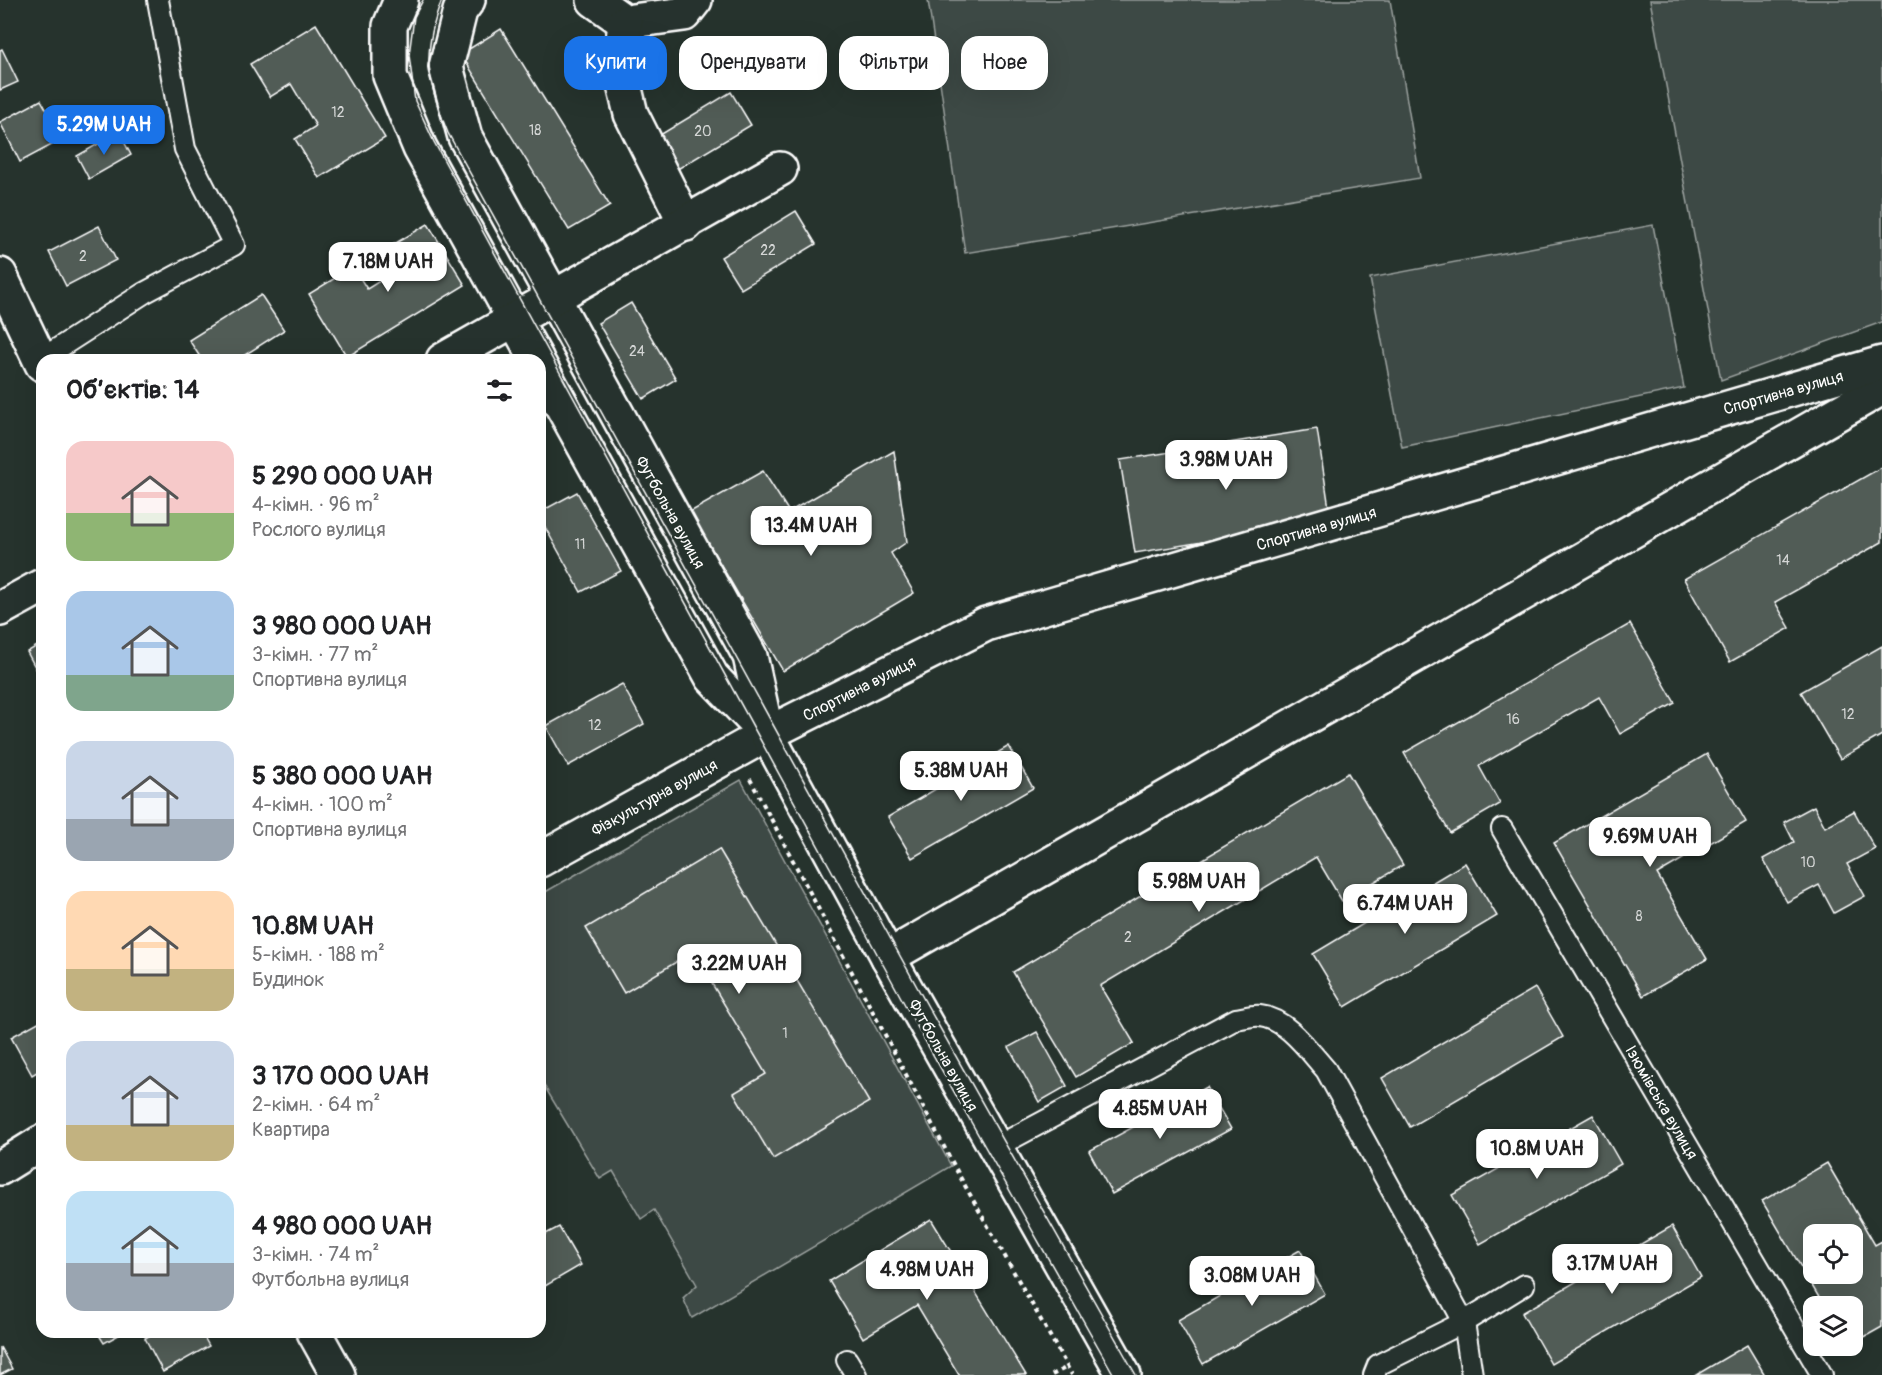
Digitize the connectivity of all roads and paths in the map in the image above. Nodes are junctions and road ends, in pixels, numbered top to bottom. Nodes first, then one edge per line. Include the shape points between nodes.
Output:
1 (158, 0) edge
2 (401, 0) edge
3 (468, 0) edge
4 (594, 0) edge
5 (695, 0) edge
6 (625, 22) junction
7 (780, 169) dead end
8 (686, 224) junction
9 (0, 275) edge
10 (554, 298) junction
11 (514, 319) junction
12 (37, 354) edge
13 (53, 354) edge
14 (453, 354) edge
15 (534, 354) edge
16 (1882, 363) edge
17 (546, 377) edge
18 (1882, 388) edge
19 (36, 589) edge
20 (0, 609) edge
21 (767, 734) junction
22 (1502, 829) dead end
23 (546, 857) edge
24 (888, 957) junction
25 (36, 1146) edge
26 (996, 1147) junction
27 (0, 1168) edge
28 (1524, 1285) dead end
29 (1464, 1322) junction
30 (317, 1338) edge
31 (1067, 1366) junction
32 (338, 1375) edge
33 (1052, 1375) edge
34 (1072, 1375) edge
35 (1124, 1375) edge
36 (1374, 1375) edge
37 (1472, 1375) edge
38 (1822, 1375) edge

1 - 13 lane via 185,149 234,244 144,293
2 - 11 street via 390,26 390,76 420,148
3 - 10 street, Футбольна вулиця via 460,12 446,67 465,137
4 - 6 street
5 - 6 street via 684,14
6 - 8 street via 620,68 631,114
7 - 8 street
8 - 10 street
9 - 12 street
10 - 11 street
10 - 21 street, Футбольна вулиця via 750,656
11 - 14 street
11 - 15 street
16 - 21 street, Спортивна вулиця via 986,624
17 - 21 street, Футбольна вулиця via 712,677
18 - 24 street, Спортивна вулиця
19 - 20 street
21 - 23 street, Фізкультурна вулиця
21 - 24 street, Футбольна вулиця
21 - 31 path via 750,779 959,1175
22 - 38 lane, Ізюмівська вулиця
24 - 26 street, Футбольна вулиця
25 - 27 street
26 - 29 lane via 1236,1019 1260,1016 1281,1024 1326,1070
26 - 35 street, Футбольна вулиця
28 - 29 lane
29 - 36 lane via 1378,1365
29 - 37 lane
30 - 32 street
31 - 33 path
31 - 34 path

